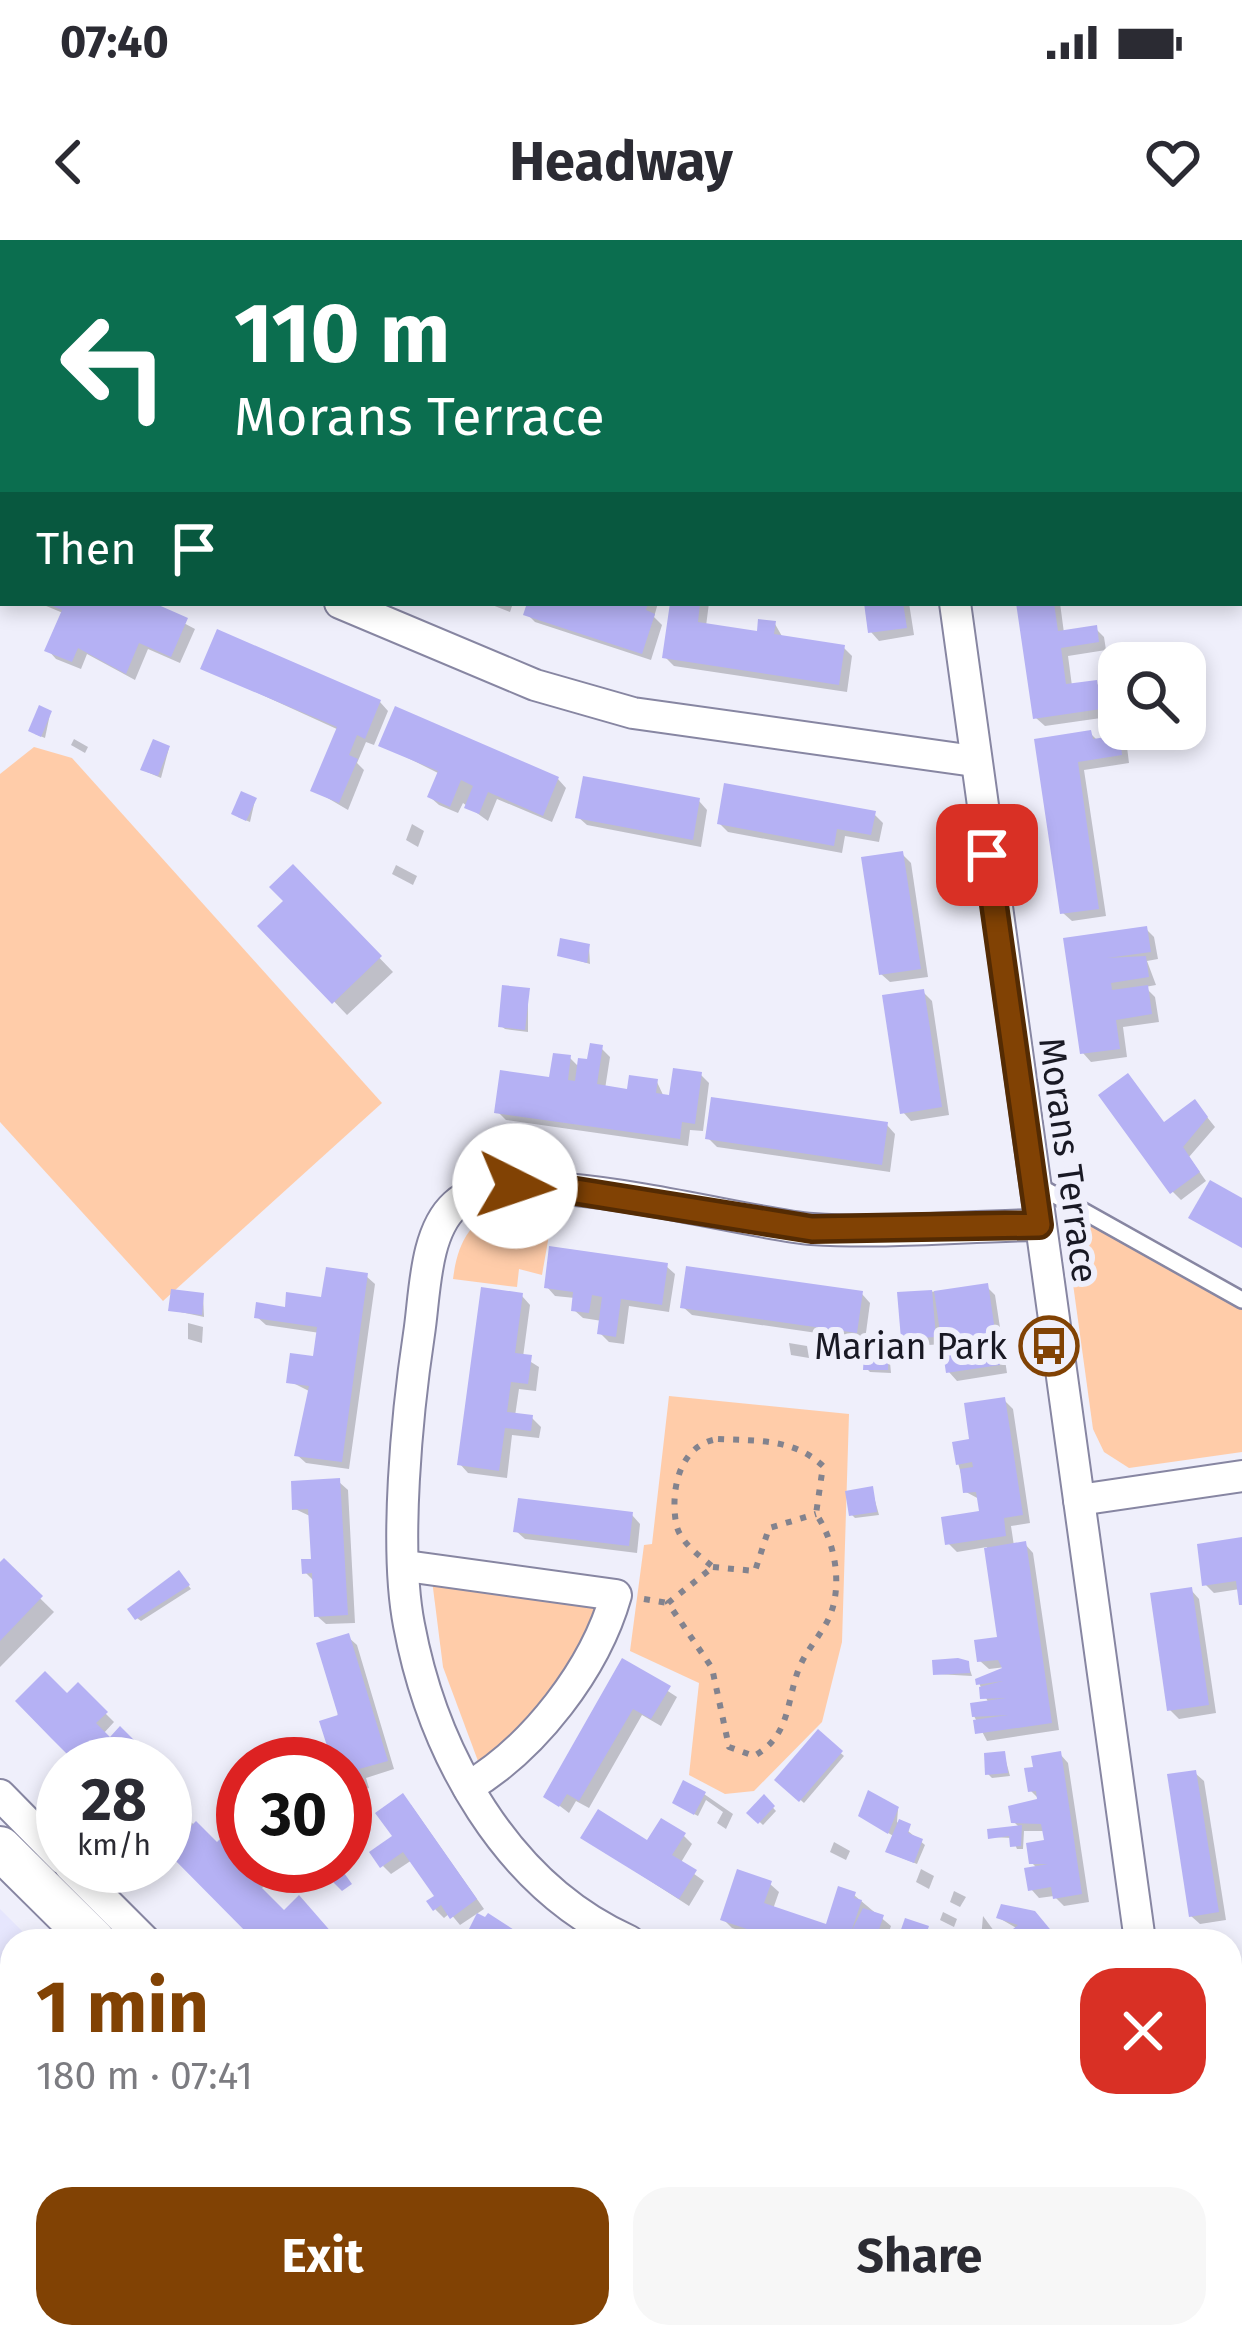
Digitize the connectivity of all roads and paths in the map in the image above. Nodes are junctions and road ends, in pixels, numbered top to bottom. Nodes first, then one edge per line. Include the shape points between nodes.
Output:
1 (347, 606) edge
2 (955, 606) edge
3 (974, 761) junction
4 (1033, 1183) junction
5 (1039, 1225) junction
6 (1242, 1300) edge
7 (1242, 1476) edge
8 (1079, 1500) junction
9 (816, 1514) junction
10 (406, 1566) junction
11 (713, 1568) junction
12 (468, 1787) junction
13 (0, 1795) edge
14 (36, 1831) edge
15 (0, 1848) edge
16 (97, 1893) edge
17 (82, 1929) edge
18 (133, 1929) edge
19 (605, 1929) edge
20 (1138, 1929) edge

1 - 3 street via 535,685 634,713
2 - 3 street, Morans Terrace
3 - 4 street, Morans Terrace
4 - 5 street, Morans Terrace
4 - 6 lane
5 - 8 street, Morans Terrace
5 - 10 street via 812,1229 539,1185 490,1187 454,1205 434,1240 413,1376
7 - 8 street
8 - 20 street, Morans Terrace
9 - 11 path via 770,1528 755,1571
9 - 11 path via 823,1466 808,1451 784,1443 697,1442 682,1465 676,1525
9 - 11 path via 834,1539 831,1615 798,1669 778,1736 754,1756 729,1747 712,1668 668,1603
10 - 12 street via 408,1622 435,1718
10 - 12 street via 616,1595 604,1638 581,1671 502,1767
12 - 19 street via 481,1816 540,1881
13 - 14 street
15 - 17 street
16 - 18 street

